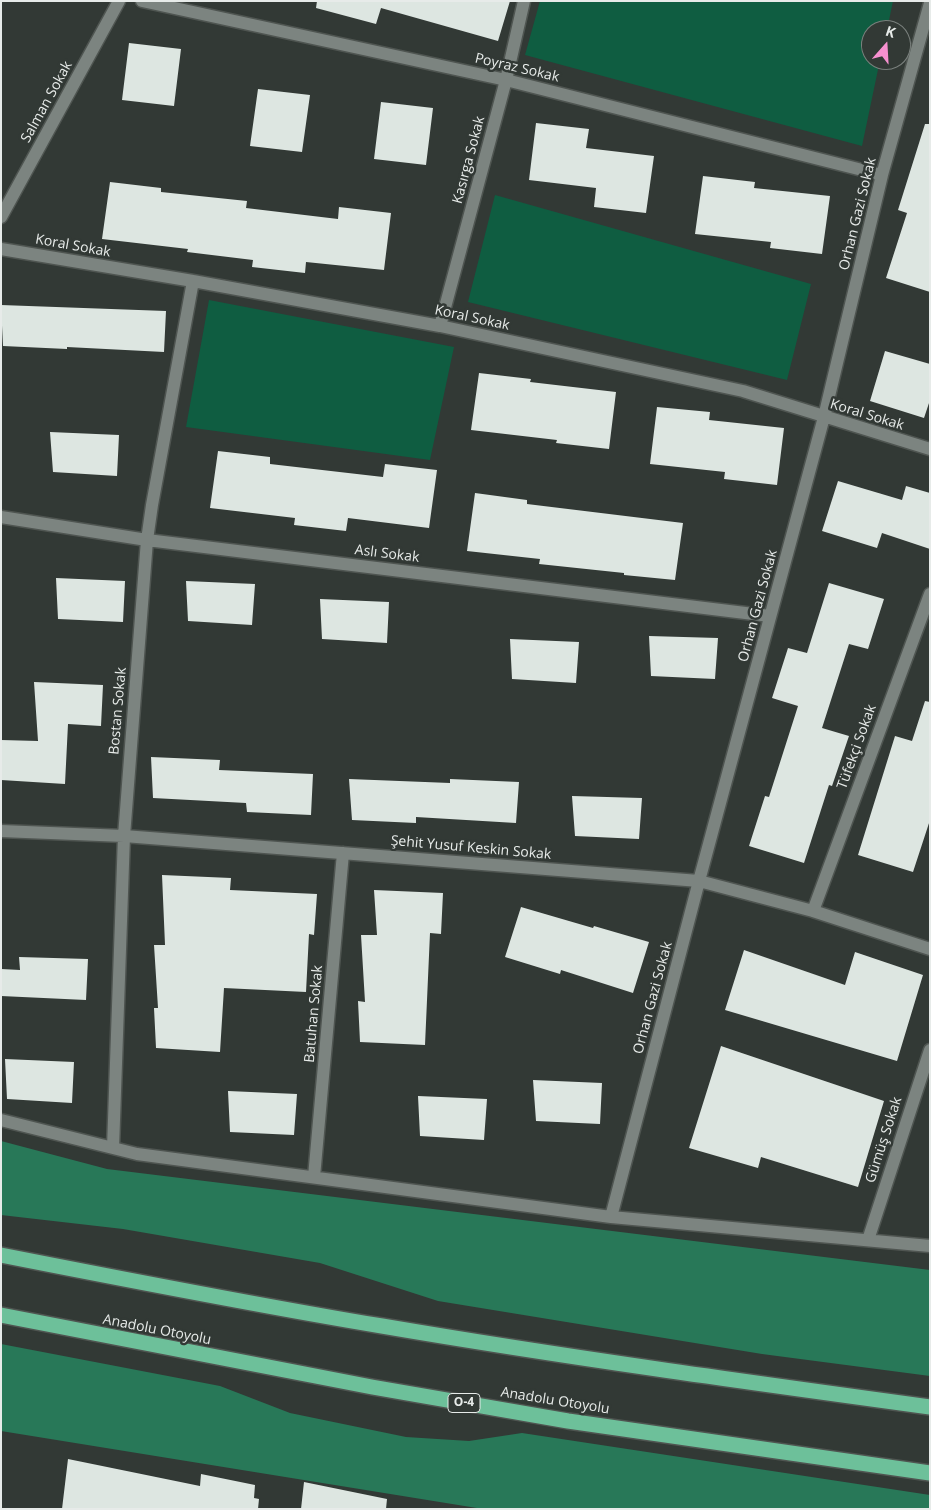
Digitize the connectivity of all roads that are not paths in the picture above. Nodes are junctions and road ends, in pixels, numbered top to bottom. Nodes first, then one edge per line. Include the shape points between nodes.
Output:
1 (119, 1) edge
2 (142, 1) edge
3 (524, 1) edge
4 (930, 3) edge
5 (506, 80) junction
6 (882, 175) junction
7 (1, 217) edge
8 (1, 249) edge
9 (193, 282) junction
10 (440, 326) junction
11 (824, 417) junction
12 (930, 450) edge
13 (1, 517) edge
14 (147, 540) junction
15 (930, 594) edge
16 (770, 616) junction
17 (1, 831) edge
18 (124, 836) junction
19 (343, 853) junction
20 (699, 881) junction
21 (813, 911) junction
22 (930, 949) edge
23 (930, 1050) edge
24 (1, 1120) edge
25 (113, 1148) junction
26 (314, 1177) junction
27 (611, 1217) junction
28 (868, 1240) junction
29 (930, 1246) edge
30 (1, 1255) edge
31 (1, 1315) edge
32 (930, 1407) edge
33 (930, 1473) edge

1 - 7 street, Salman Sokak
2 - 5 street, Poyraz Sokak
3 - 5 street, Kasırga Sokak
4 - 6 street, Orhan Gazi Sokak
5 - 6 street, Poyraz Sokak
5 - 10 street, Kasırga Sokak
6 - 11 street, Orhan Gazi Sokak
8 - 9 street, Koral Sokak
9 - 10 street, Koral Sokak
9 - 14 street, Bostan Sokak
10 - 11 street, Koral Sokak via 743,391
11 - 12 street, Koral Sokak
11 - 16 street, Orhan Gazi Sokak
13 - 14 street, Aslı Sokak
14 - 16 street, Aslı Sokak
14 - 18 street, Bostan Sokak
15 - 21 street, Tüfekçi Sokak
16 - 20 street, Orhan Gazi Sokak
17 - 18 street, Şehit Yusuf Keskin Sokak
18 - 19 street, Şehit Yusuf Keskin Sokak
18 - 25 street, Bostan Sokak
19 - 20 street, Şehit Yusuf Keskin Sokak
19 - 26 street, Batuhan Sokak
20 - 21 street, Şehit Yusuf Keskin Sokak
20 - 27 street, Orhan Gazi Sokak
21 - 22 street, Şehit Yusuf Keskin Sokak
23 - 28 street, Gümüş Sokak
24 - 25 street
25 - 26 street via 137,1154
26 - 27 street
27 - 28 street
28 - 29 street
30 - 32 highway via 382,1326
31 - 33 highway, Anadolu Otoyolu / O-4 via 372,1388

